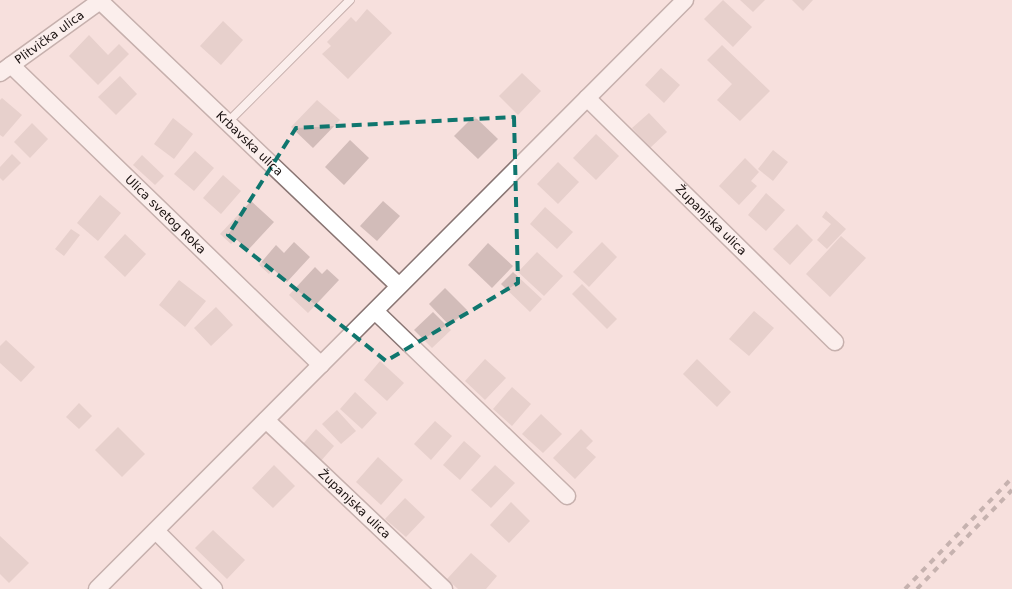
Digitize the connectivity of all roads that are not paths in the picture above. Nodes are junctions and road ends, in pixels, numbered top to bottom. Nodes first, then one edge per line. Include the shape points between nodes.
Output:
1 (350, 0) edge
2 (685, 0) edge
3 (100, 1) edge
4 (6, 69) edge
5 (587, 98) junction
6 (228, 123) junction
7 (399, 286) junction
8 (375, 311) junction
9 (835, 342) dead end
10 (321, 365) junction
11 (266, 420) junction
12 (568, 496) dead end
13 (156, 531) junction
14 (97, 589) edge
15 (214, 589) edge
16 (444, 589) edge

1 - 6 lane
2 - 5 street
3 - 4 street, Plitvička ulica
3 - 6 street, Krbavska ulica
4 - 10 street, Ulica svetog Roka
5 - 7 street
5 - 9 street, Županjska ulica
6 - 7 street, Krbavska ulica
7 - 8 street
8 - 10 street
8 - 12 street
10 - 11 street
11 - 13 street
11 - 16 street, Županjska ulica
13 - 14 street
13 - 15 street

